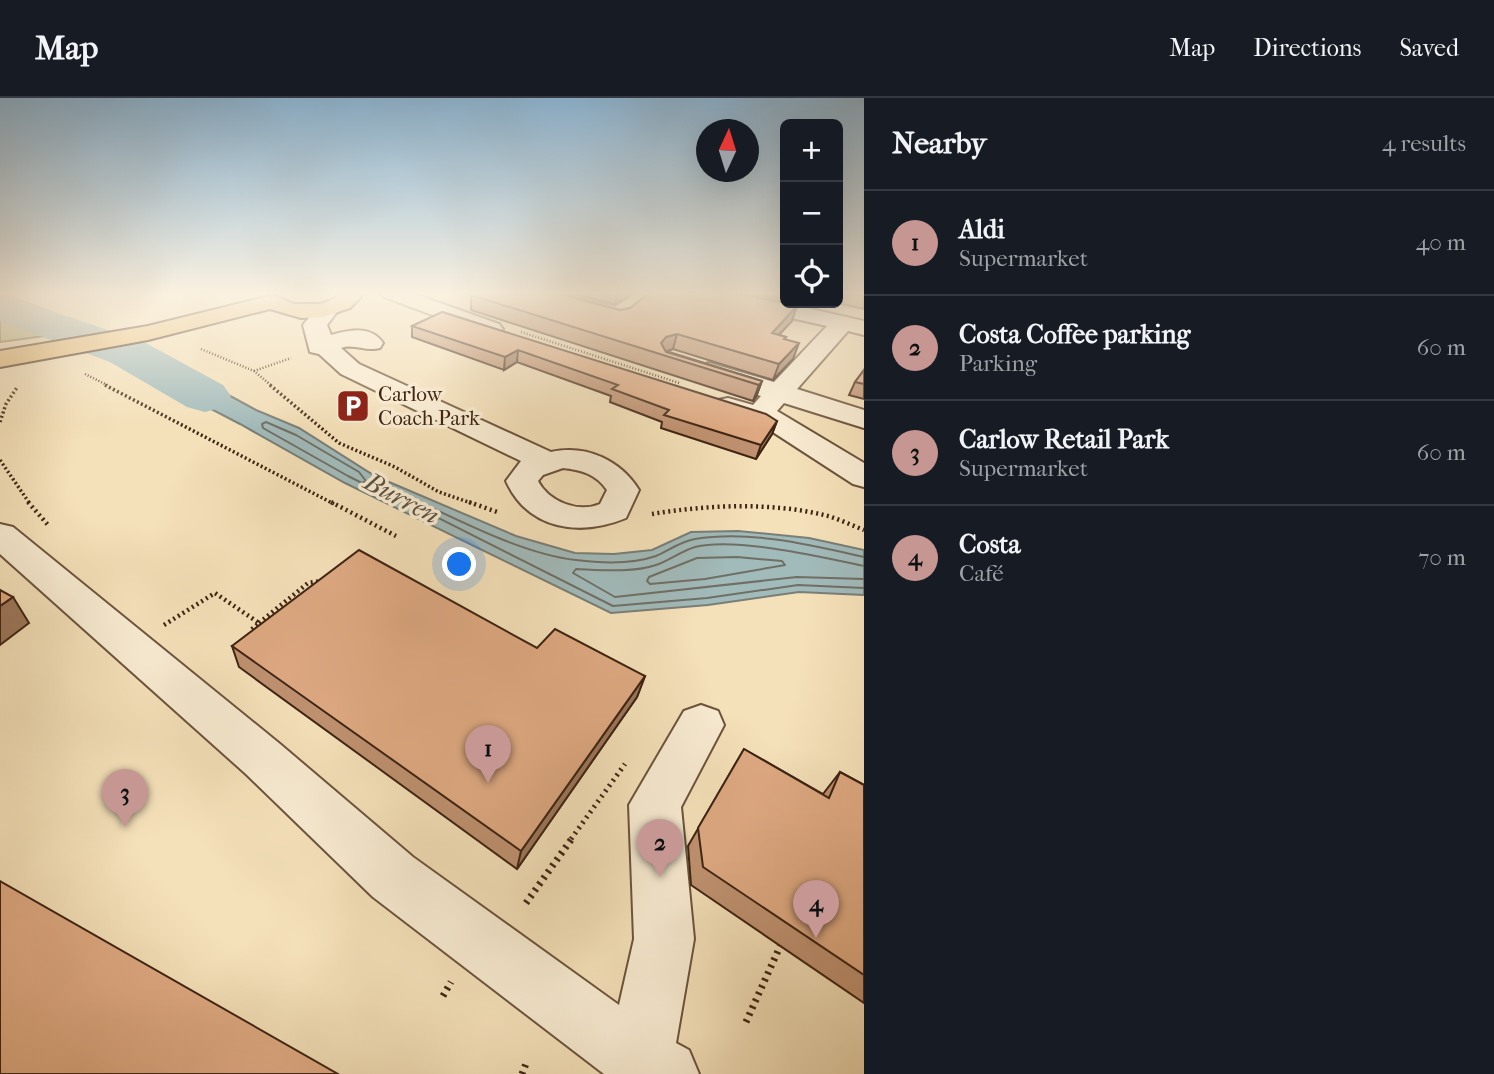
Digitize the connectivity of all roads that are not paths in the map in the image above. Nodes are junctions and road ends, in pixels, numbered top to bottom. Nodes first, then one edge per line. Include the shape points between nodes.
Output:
1 (120, 338) edge
2 (314, 338) edge
3 (349, 338) edge
4 (358, 338) edge
5 (841, 338) edge
6 (371, 343) dead end
7 (321, 347) junction
8 (0, 359) edge
9 (781, 393) junction
10 (758, 415) junction
11 (864, 419) edge
12 (540, 464) junction
13 (864, 477) edge
14 (0, 536) edge
15 (701, 725) dead end
16 (653, 1067) edge

1 - 8 main road
2 - 7 street
3 - 7 street
4 - 6 street
5 - 9 street
7 - 12 street via 344,371 491,449
9 - 10 street
9 - 10 street via 690,382
9 - 11 street
10 - 13 street via 797,433
12 - 12 street via 526,475 523,485 527,495 550,512 586,518 615,509 622,500 624,490 608,471 578,460
14 - 16 street via 263,759 393,877
15 - 16 street via 654,805 664,939

